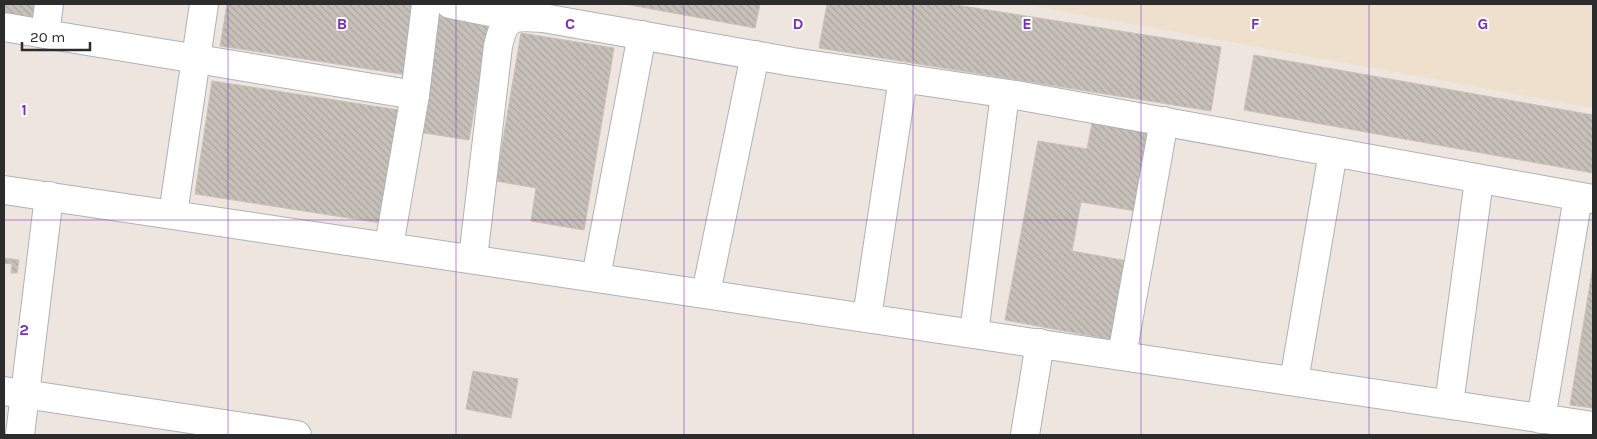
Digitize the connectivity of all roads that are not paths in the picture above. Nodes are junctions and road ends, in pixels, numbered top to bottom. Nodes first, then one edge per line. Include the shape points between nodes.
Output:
1 (49, 4) edge
2 (204, 4) edge
3 (426, 4) edge
4 (450, 4) edge
5 (515, 17) junction
6 (4, 27) edge
7 (45, 34) junction
8 (642, 35) junction
9 (755, 55) junction
10 (196, 59) junction
11 (903, 78) junction
12 (1005, 94) junction
13 (416, 95) junction
14 (1164, 121) junction
15 (1333, 152) junction
16 (1479, 180) junction
17 (4, 190) edge
18 (49, 196) junction
19 (1586, 198) edge
20 (173, 214) junction
21 (389, 246) junction
22 (473, 258) junction
23 (596, 277) junction
24 (706, 293) junction
25 (867, 317) junction
26 (974, 333) junction
27 (1040, 343) junction
28 (1122, 355) junction
29 (1294, 381) junction
30 (14, 392) edge
31 (1449, 404) junction
32 (1541, 418) junction
33 (1593, 426) edge
34 (20, 435) edge
35 (297, 435) edge
36 (1025, 435) edge

1 - 7 street
2 - 10 street
3 - 13 street
4 - 5 street
5 - 8 street via 543,18
5 - 22 street via 501,30 498,46
6 - 7 street
7 - 10 street
8 - 9 street
8 - 23 street
9 - 11 street
9 - 24 street
10 - 13 street
10 - 20 street
11 - 12 street
11 - 25 street
12 - 14 street
12 - 26 street
13 - 21 street
14 - 15 street
14 - 28 street
15 - 16 street
15 - 29 street
16 - 19 street
16 - 31 street
17 - 18 street
18 - 20 street
18 - 30 street
19 - 32 street
20 - 21 street
21 - 22 street
22 - 23 street
23 - 24 street
24 - 25 street
25 - 26 street
26 - 27 street
27 - 28 street
27 - 36 street
28 - 29 street
29 - 31 street
30 - 34 street
30 - 35 street
31 - 32 street
32 - 33 street

